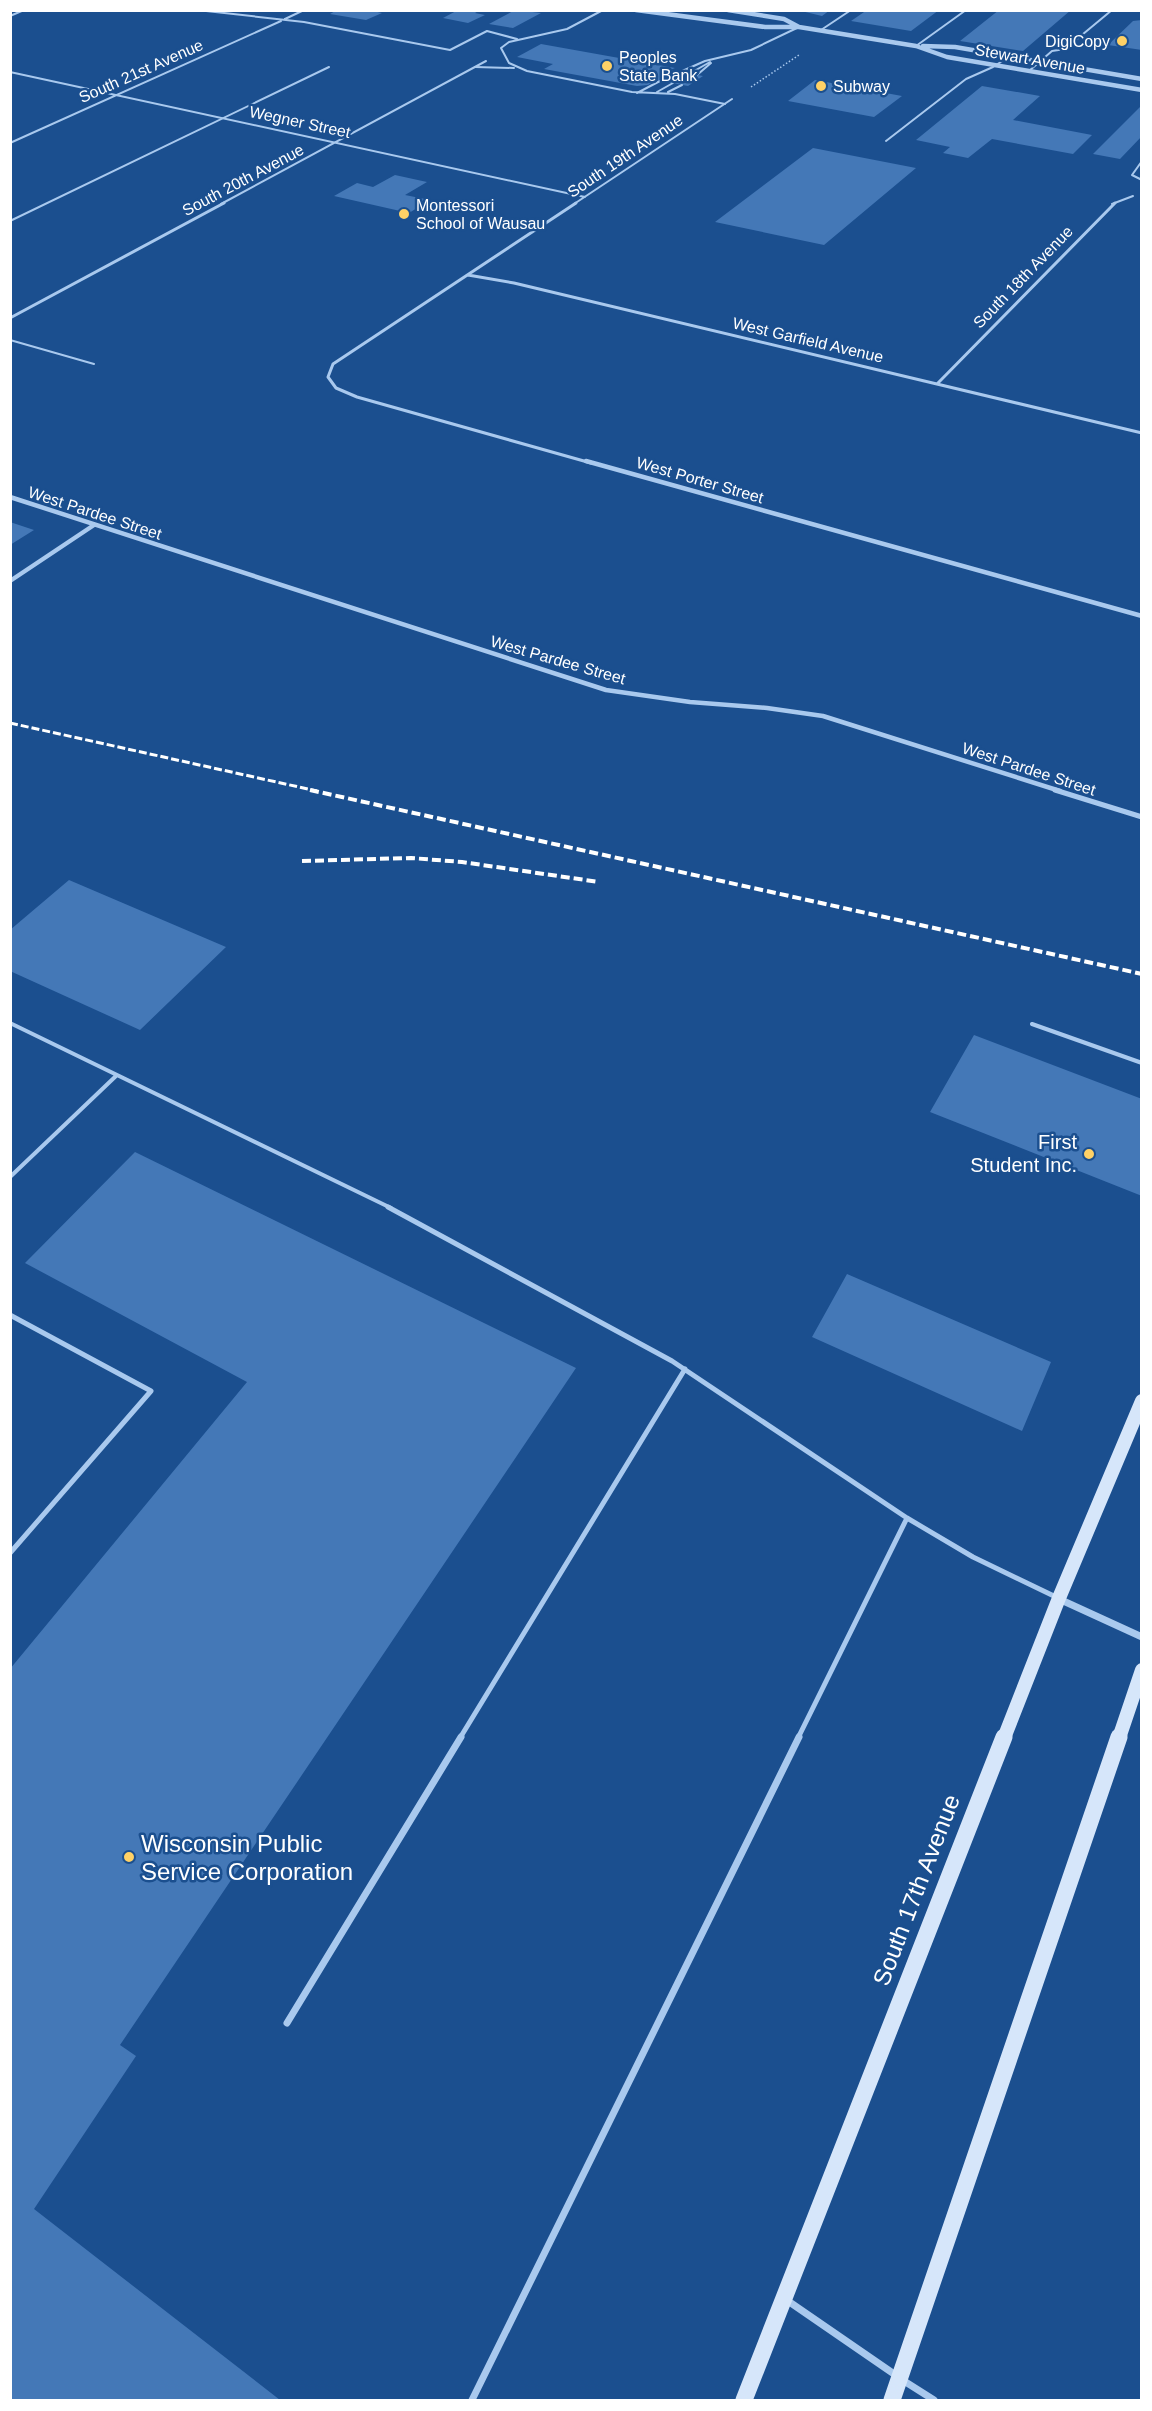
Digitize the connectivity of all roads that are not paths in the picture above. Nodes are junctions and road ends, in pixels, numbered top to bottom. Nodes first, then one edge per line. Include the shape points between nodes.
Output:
1 (24, 10) edge
2 (197, 10) edge
3 (304, 10) edge
4 (603, 10) edge
5 (636, 10) edge
6 (728, 10) edge
7 (851, 10) edge
8 (966, 10) edge
9 (1112, 10) edge
10 (10, 16) edge
11 (285, 19) junction
12 (281, 21) joint
13 (799, 27) junction
14 (821, 30) junction
15 (517, 39) junction
16 (916, 46) junction
17 (1010, 56) junction
18 (721, 57) junction
19 (486, 61) dead end
20 (1040, 61) junction
21 (996, 65) junction
22 (329, 66) dead end
23 (475, 67) junction
24 (517, 68) junction
25 (676, 71) dead end
26 (1029, 71) junction
27 (11, 72) edge
28 (680, 72) dead end
29 (689, 74) dead end
30 (697, 75) dead end
31 (1142, 79) edge
32 (660, 81) dead end
33 (664, 82) dead end
34 (673, 83) dead end
35 (682, 85) dead end
36 (1142, 90) edge
37 (638, 93) junction
38 (644, 93) junction
39 (654, 93) junction
40 (666, 94) junction
41 (117, 95) junction
42 (732, 99) road end
43 (725, 104) junction
44 (221, 118) junction
45 (886, 141) dead end
46 (338, 142) junction
47 (10, 143) edge
48 (1142, 161) edge
49 (1142, 180) edge
50 (1133, 196) dead end
51 (585, 197) junction
52 (10, 220) edge
53 (468, 274) junction
54 (10, 318) edge
55 (381, 332) joint
56 (10, 340) edge
57 (94, 364) dead end
58 (938, 384) junction
59 (1142, 433) edge
60 (10, 497) edge
61 (94, 525) junction
62 (10, 581) edge
63 (1142, 616) edge
64 (1142, 818) edge
65 (10, 1023) edge
66 (1032, 1024) dead end
67 (1142, 1063) edge
68 (117, 1075) junction
69 (10, 1177) edge
70 (10, 1315) edge
71 (685, 1369) junction
72 (1142, 1401) edge
73 (907, 1518) junction
74 (10, 1553) edge
75 (1059, 1598) junction
76 (1142, 1637) edge
77 (1142, 1671) edge
78 (287, 2023) dead end
79 (783, 2298) junction
80 (900, 2378) junction
81 (472, 2400) edge
82 (744, 2400) edge
83 (892, 2400) edge
84 (934, 2400) edge

1 - 10 street
2 - 11 lane
3 - 11 lane
4 - 15 lane via 567,29
5 - 13 street, Stewart Avenue via 765,27
6 - 13 street, Stewart Avenue via 784,19
7 - 14 lane
8 - 16 lane
9 - 20 lane via 1065,49 1052,51
11 - 12 lane
11 - 15 lane via 450,50 487,32
12 - 41 street, South 21st Avenue
13 - 14 street, Stewart Avenue
13 - 18 lane via 757,48
14 - 16 street, Stewart Avenue
15 - 24 lane via 501,48 509,63
16 - 17 street, Stewart Avenue via 955,47
16 - 21 street, Stewart Avenue via 944,56
17 - 20 street, Stewart Avenue
17 - 21 lane
18 - 25 lane via 694,61
18 - 28 lane
18 - 29 lane
18 - 30 lane
19 - 23 street, South 20th Avenue
20 - 26 lane
20 - 31 street, Stewart Avenue
21 - 26 street, Stewart Avenue
21 - 45 lane via 966,79
22 - 44 lane
23 - 24 lane
23 - 46 street, South 20th Avenue
24 - 37 lane
26 - 36 street, Stewart Avenue
27 - 41 street, Wegner Street
32 - 37 lane
33 - 38 lane
34 - 39 lane
35 - 40 lane
37 - 38 lane
38 - 39 lane
39 - 40 lane
40 - 43 lane
41 - 44 street, Wegner Street
41 - 47 street, South 21st Avenue
42 - 43 street, South 19th Avenue
43 - 51 street, South 19th Avenue
44 - 46 street, Wegner Street
44 - 52 lane
46 - 51 street, Wegner Street
46 - 54 street, South 20th Avenue
48 - 49 lane via 1132,175
50 - 58 street, South 18th Avenue via 1112,204
51 - 53 street, South 19th Avenue
53 - 55 street, South 19th Avenue
53 - 58 street, West Garfield Avenue
55 - 63 street, West Porter Street via 333,364 328,381 339,391
56 - 57 lane
58 - 59 street, West Garfield Avenue
60 - 61 street, West Pardee Street
61 - 62 street
61 - 64 street, West Pardee Street via 606,690 824,716
65 - 68 lane
66 - 67 lane
68 - 69 lane
68 - 71 lane via 421,1223
70 - 74 lane via 151,1390
71 - 73 lane
71 - 78 lane
72 - 75 main road, South 17th Avenue
73 - 75 lane via 972,1557
73 - 81 lane
75 - 76 street
75 - 79 main road, South 17th Avenue
77 - 80 main road
79 - 80 lane
79 - 82 main road, South 17th Avenue
80 - 83 main road
80 - 84 lane

